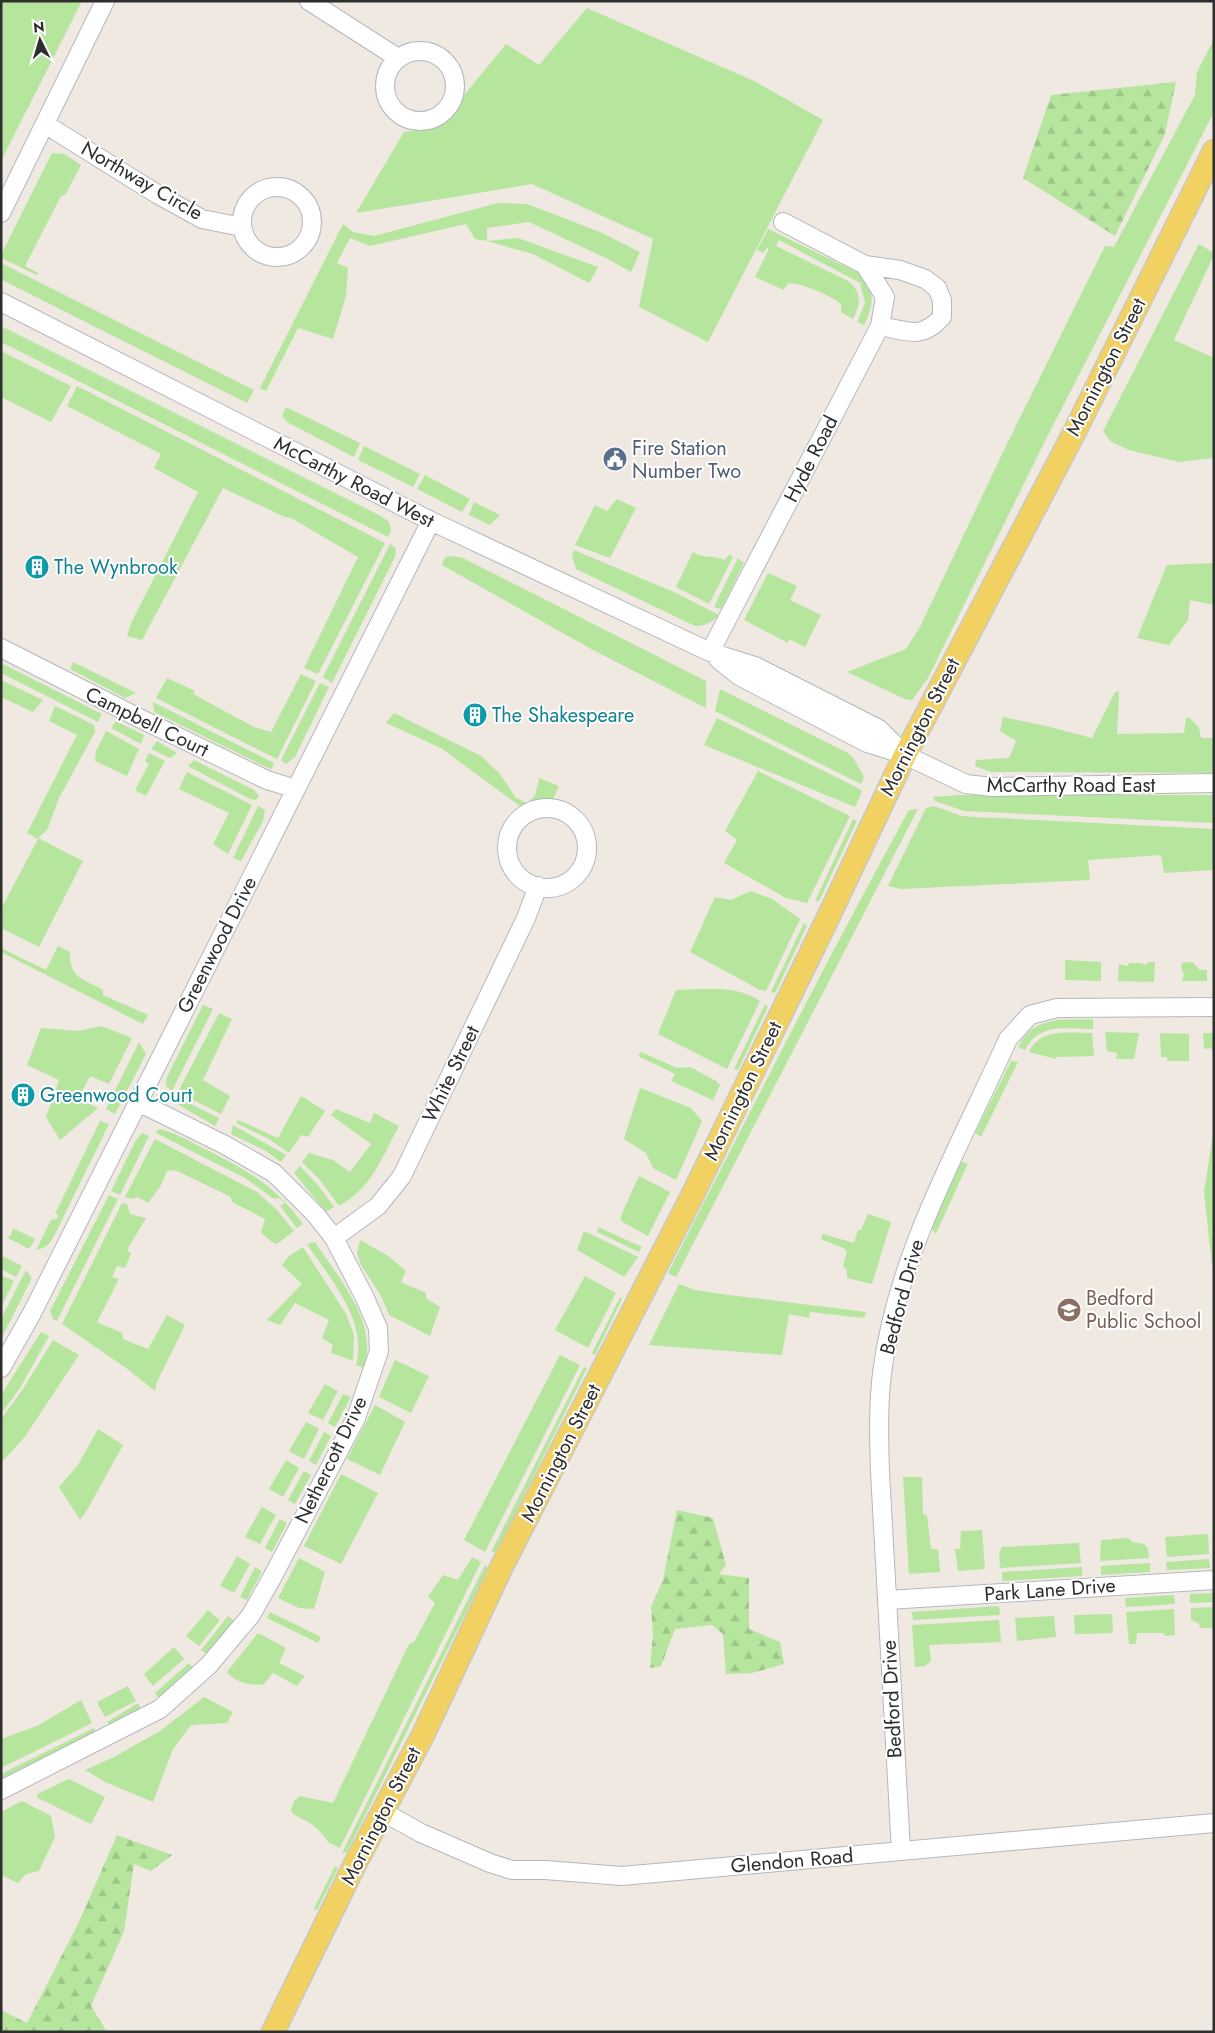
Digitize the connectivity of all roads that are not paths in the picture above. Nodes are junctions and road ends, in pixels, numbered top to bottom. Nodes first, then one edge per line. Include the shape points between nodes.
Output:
1 (105, 1) edge
2 (309, 1) edge
3 (398, 58) junction
4 (45, 124) junction
5 (1214, 151) edge
6 (1, 213) edge
7 (783, 222) dead end
8 (242, 227) dead end
9 (865, 265) junction
10 (1, 302) edge
11 (880, 326) junction
12 (431, 521) junction
13 (1, 648) edge
14 (710, 652) junction
15 (905, 755) junction
16 (1214, 783) edge
17 (296, 789) junction
18 (538, 886) junction
19 (1214, 1007) edge
20 (138, 1102) junction
21 (334, 1238) junction
22 (1, 1368) edge
23 (1214, 1580) edge
24 (887, 1600) junction
25 (1, 1790) edge
26 (383, 1812) junction
27 (1214, 1823) edge
28 (901, 1851) junction
29 (272, 2032) edge

1 - 4 street
2 - 3 street
3 - 3 street via 385,79 385,89 393,109 415,121 435,118 447,109 454,99 456,85 448,62 431,52 418,50
4 - 6 street
4 - 8 street, Northway Circle via 157,194 202,218
5 - 15 main road, Mornington Street via 1074,433
7 - 9 street
9 - 11 street, Hyde Road via 885,297
9 - 11 street via 900,270 925,279 937,288 942,300 942,317 924,332
10 - 12 street, McCarthy Road West
11 - 14 street, Hyde Road
12 - 14 street, McCarthy Road West
12 - 17 street, Greenwood Drive
13 - 17 street, Campbell Court via 268,780
14 - 15 street, McCarthy Road West via 739,676 867,743
15 - 16 street, McCarthy Road East via 966,784 992,788
15 - 26 main road, Mornington Street via 784,1008 502,1566
17 - 20 street, Greenwood Drive
18 - 18 street via 553,887 577,874 587,849 584,832 572,817 554,808 537,809 524,815 508,838 507,852 511,865 526,882
18 - 21 street, White Street via 526,918 402,1176 378,1206
19 - 24 street, Bedford Drive via 1057,1008 1030,1015 1008,1039 920,1232 894,1311 882,1372 880,1415
20 - 21 street, Nethercott Drive via 225,1144 274,1174 316,1214
20 - 22 street, Greenwood Drive
21 - 25 street, Nethercott Drive via 378,1328 379,1351 356,1418 251,1615 200,1674 160,1709
23 - 24 street, Park Lane Drive
24 - 28 street, Bedford Drive
26 - 28 street, Glendon Road via 421,1833 512,1870 622,1876
26 - 29 main road, Mornington Street
27 - 28 street, Glendon Road

